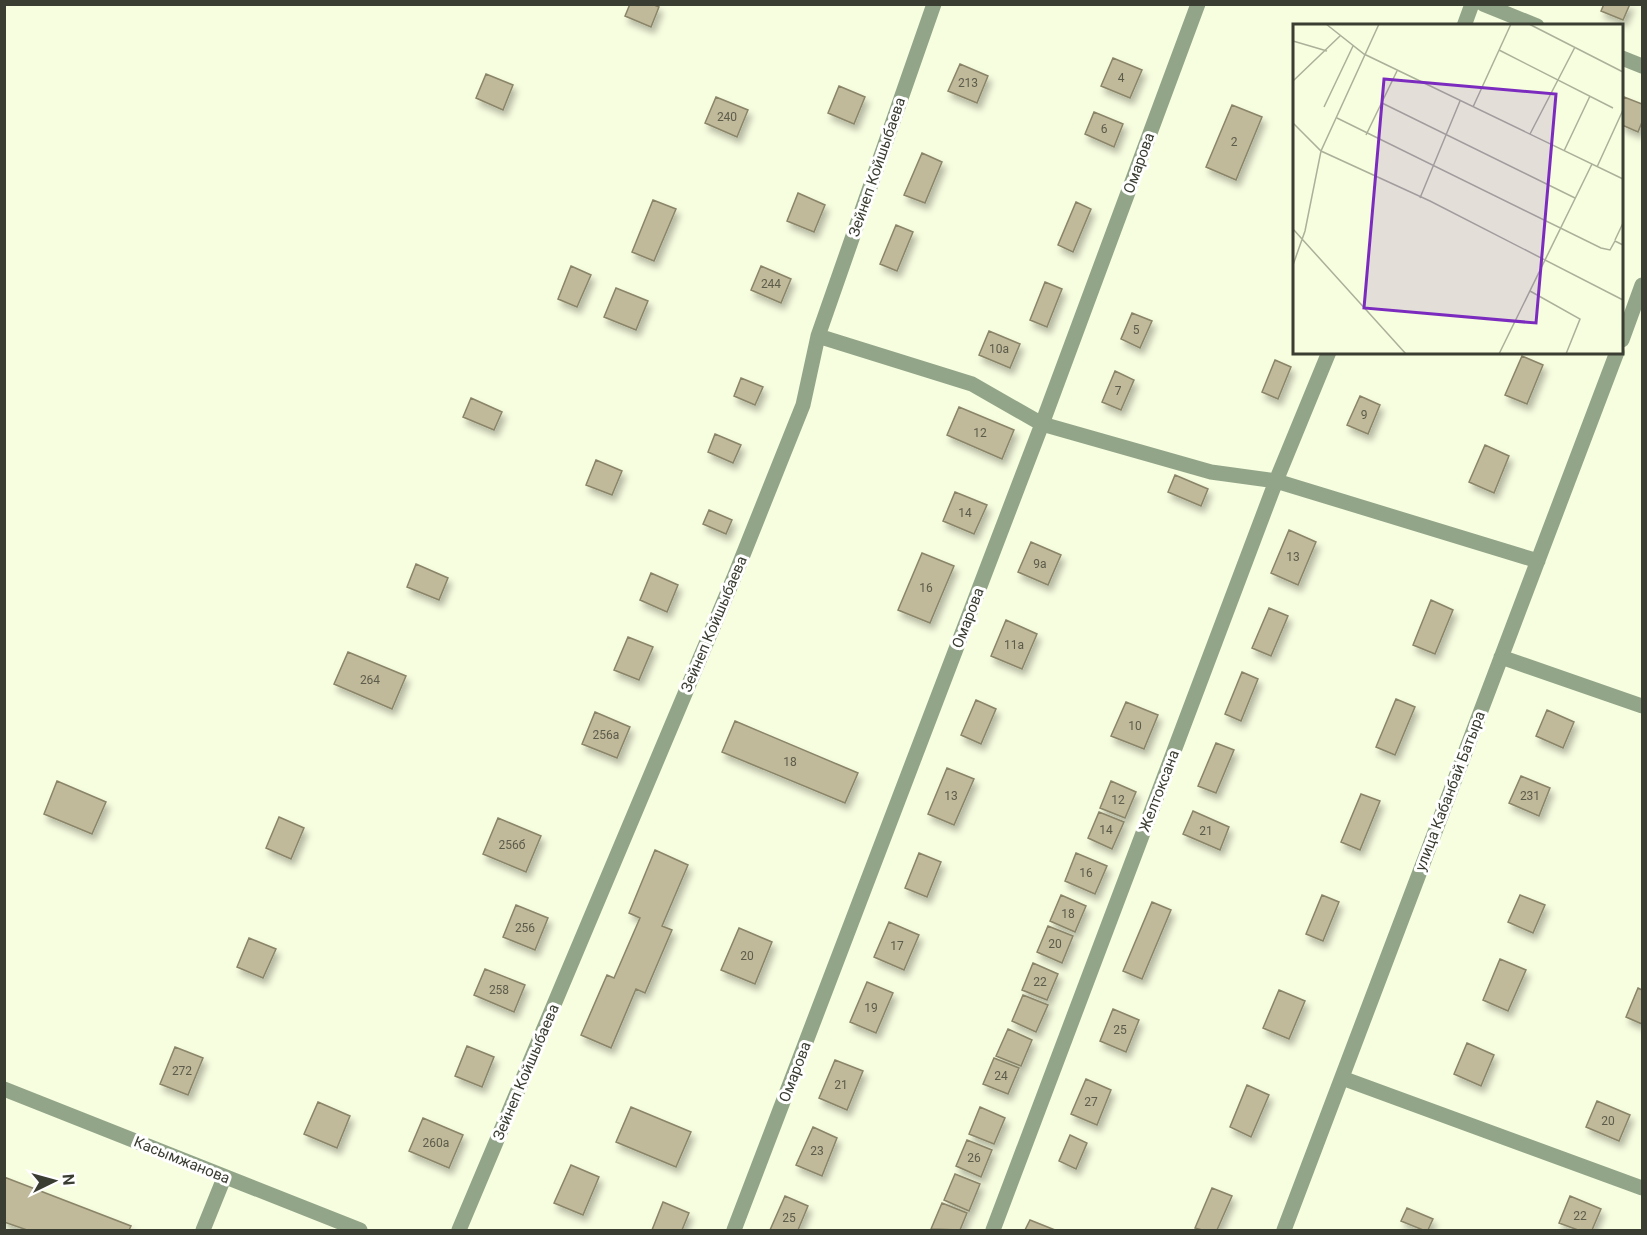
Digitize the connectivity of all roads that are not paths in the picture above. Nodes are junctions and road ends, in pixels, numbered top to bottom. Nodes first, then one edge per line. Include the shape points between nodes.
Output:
1 (934, 4) edge
2 (1198, 4) edge
3 (1472, 4) edge
4 (1483, 4) edge
5 (1465, 24) edge
6 (1532, 24) edge
7 (1623, 58) edge
8 (1642, 66) edge
9 (1642, 285) edge
10 (818, 336) junction
11 (1623, 337) edge
12 (1328, 354) edge
13 (1616, 354) edge
14 (1042, 424) junction
15 (1276, 481) junction
16 (1538, 561) junction
17 (1501, 657) junction
18 (1642, 706) edge
19 (1342, 1078) junction
20 (4, 1089) edge
21 (224, 1178) junction
22 (1642, 1188) edge
23 (203, 1230) edge
24 (360, 1230) edge
25 (459, 1230) edge
26 (734, 1230) edge
27 (993, 1230) edge
28 (1284, 1230) edge

1 - 10 street, Зейнеп Койшыбаева
2 - 14 street, Омарова
3 - 5 street
4 - 6 street
7 - 8 street
9 - 11 street
10 - 14 street via 972,384
10 - 25 street, Зейнеп Койшыбаева via 803,405 791,437
12 - 15 street, Желтоксана
13 - 16 street, улица Кабанбай Батыра
14 - 15 street via 1211,472
14 - 26 street, Омарова
15 - 16 street
15 - 27 street, Желтоксана
16 - 17 street, улица Кабанбай Батыра
17 - 18 street
17 - 19 street, улица Кабанбай Батыра
19 - 22 street
19 - 28 street, улица Кабанбай Батыра
20 - 21 street, Касымжанова
21 - 23 street
21 - 24 street, Касымжанова

